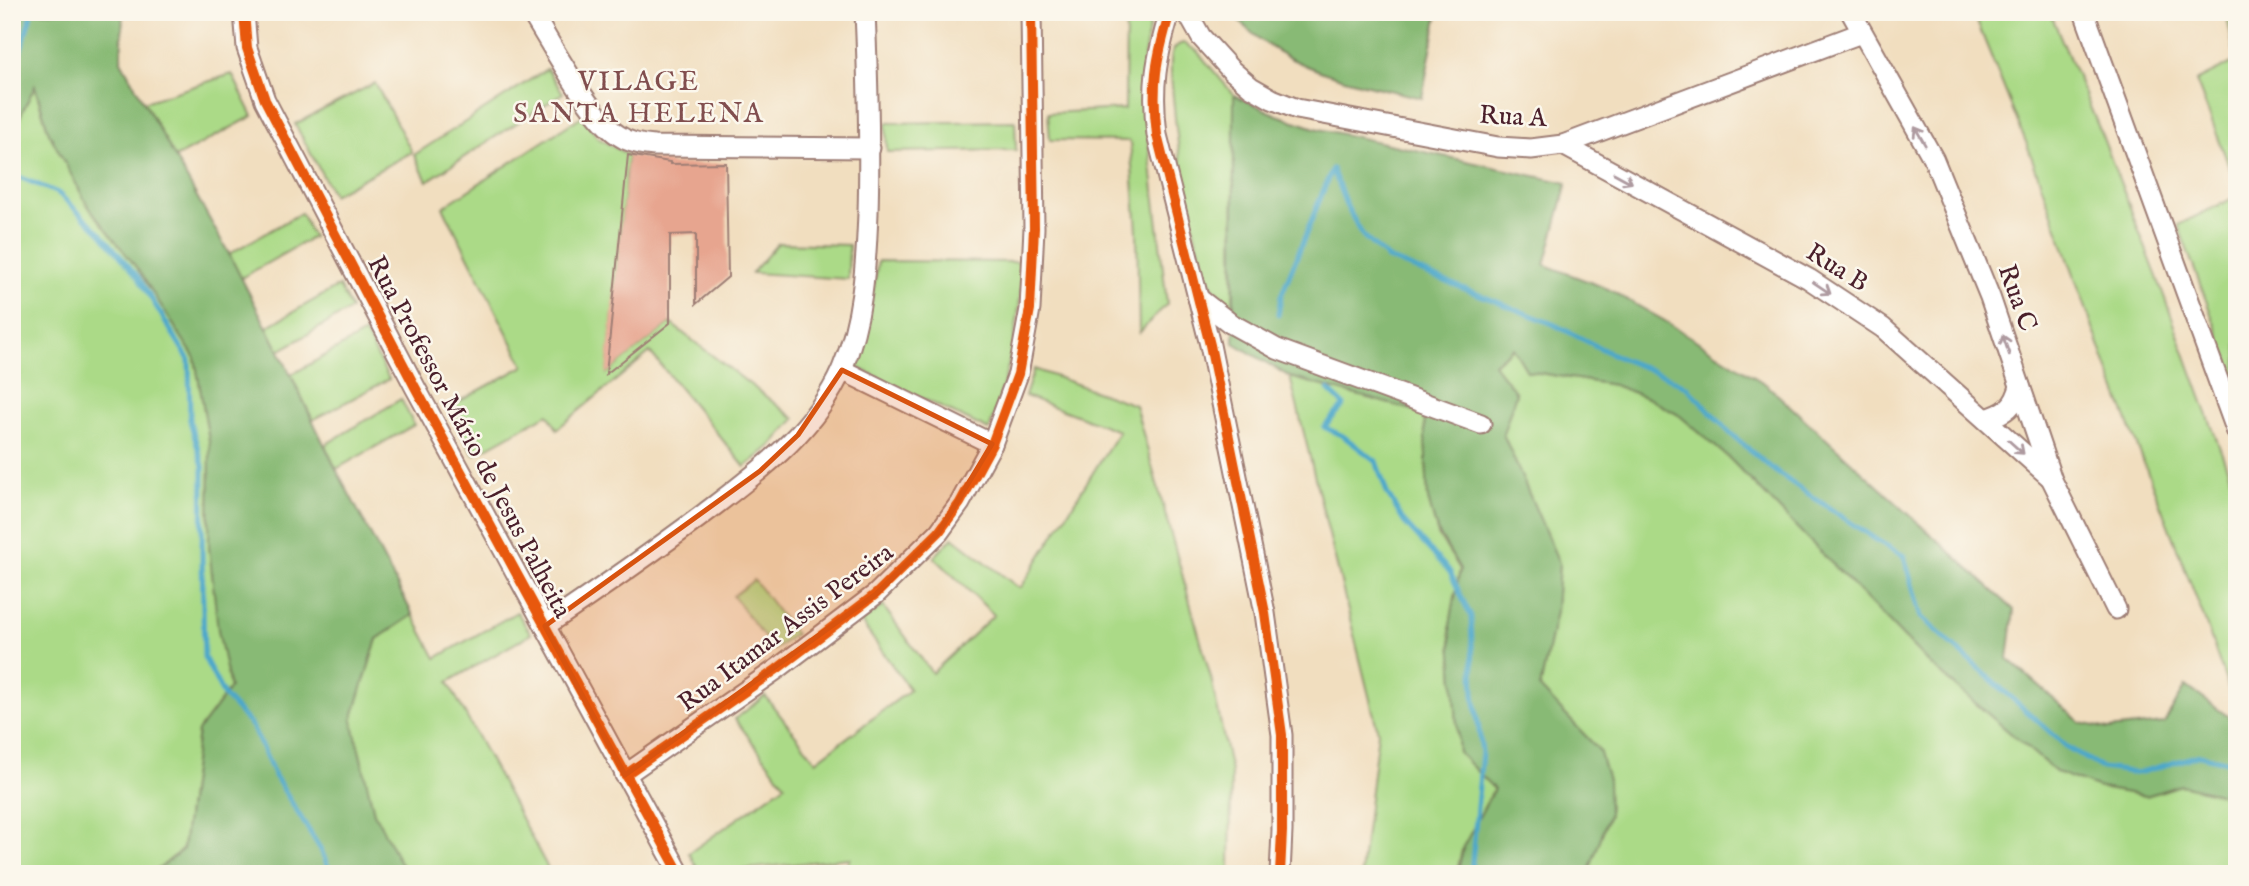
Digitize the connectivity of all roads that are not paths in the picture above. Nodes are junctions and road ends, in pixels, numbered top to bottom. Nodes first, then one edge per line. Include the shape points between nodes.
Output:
1 (244, 12) edge
2 (531, 12) edge
3 (866, 12) edge
4 (1031, 12) edge
5 (1170, 12) edge
6 (1186, 12) edge
7 (1851, 12) edge
8 (2084, 12) edge
9 (1861, 33) junction
10 (1563, 145) junction
11 (870, 148) junction
12 (1198, 298) junction
13 (842, 370) junction
14 (2020, 386) junction
15 (1986, 419) junction
16 (1481, 425) dead end
17 (2237, 432) edge
18 (992, 444) junction
19 (2052, 480) junction
20 (2116, 609) dead end
21 (545, 626) junction
22 (625, 775) junction
23 (680, 874) edge
24 (1280, 874) edge

1 - 21 street, Rua Professor Mário de Jesus Palheita via 247,48 265,100
2 - 11 street via 594,111 628,141 654,146
3 - 11 street
4 - 18 street, Rua Itamar Assis Pereira via 1034,228 1030,309 1018,374
5 - 12 street via 1157,56 1154,111
6 - 10 street, Rua A via 1230,69 1251,87 1297,108 1499,147
7 - 9 street, Rua C
8 - 17 street
9 - 10 street, Rua A
14 -> 9 street, Rua C via 1990,296 1934,160
10 -> 15 street, Rua B via 1809,279 1883,328
11 - 13 street via 865,273
12 - 16 street via 1230,323 1277,349
12 - 24 street via 1274,668 1283,766
13 - 18 street
13 - 21 street via 814,416 760,471 650,555
14 - 15 street via 2016,401 2004,414
14 - 19 street, Rua C
15 -> 19 street, Rua B
18 - 22 street, Rua Itamar Assis Pereira via 939,532 876,594 777,670
19 - 20 street, Rua C
21 - 22 street, Rua Professor Mário de Jesus Palheita
22 - 23 street, Rua Professor Mário de Jesus Palheita

